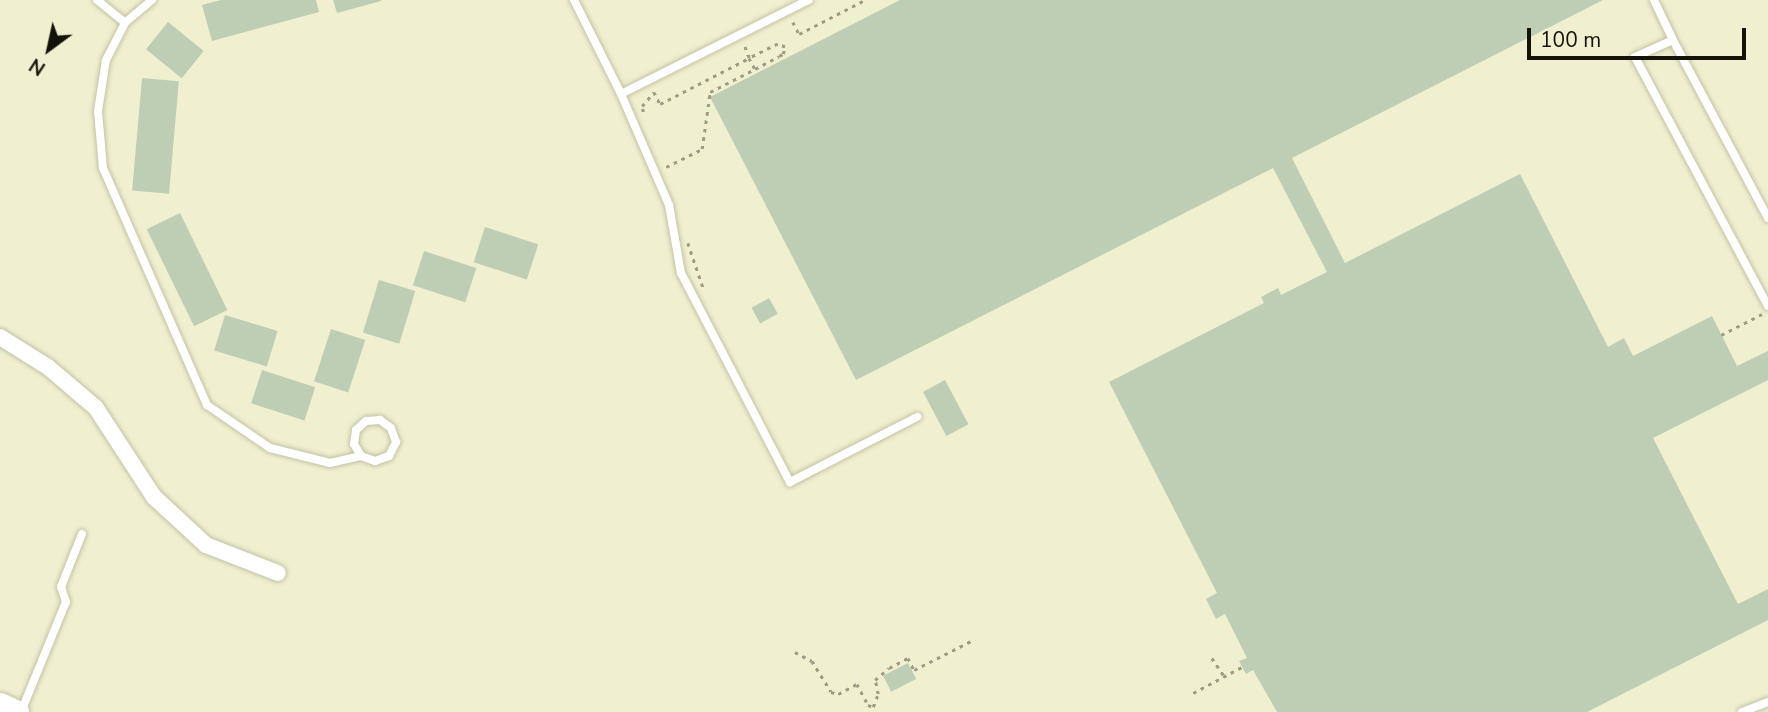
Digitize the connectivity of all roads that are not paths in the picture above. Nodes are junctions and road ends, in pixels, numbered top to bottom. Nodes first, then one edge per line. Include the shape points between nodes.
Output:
1 (97, 0) edge
2 (152, 0) edge
3 (574, 0) edge
4 (809, 0) edge
5 (1654, 0) edge
6 (125, 23) junction
7 (1673, 40) junction
8 (621, 94) junction
9 (1768, 218) edge
10 (1768, 308) edge
11 (0, 337) edge
12 (917, 416) dead end
13 (361, 456) junction
14 (82, 534) dead end
15 (278, 573) dead end
16 (1768, 702) edge
17 (0, 704) edge
18 (19, 712) edge
19 (1742, 712) edge

1 - 6 lane
2 - 6 lane
3 - 8 lane
4 - 8 lane
5 - 7 lane
6 - 13 lane via 106,60 98,111 103,168 207,405 270,448 330,463
7 - 9 lane
7 - 10 lane via 1635,57
8 - 12 lane via 669,205 681,273 790,482
11 - 15 street via 48,367 96,408 154,498 206,545
13 - 13 lane via 375,461 389,456 396,442 391,428 380,420 366,421 356,430 354,444
14 - 18 lane via 61,587 66,602
16 - 19 lane
17 - 18 street

